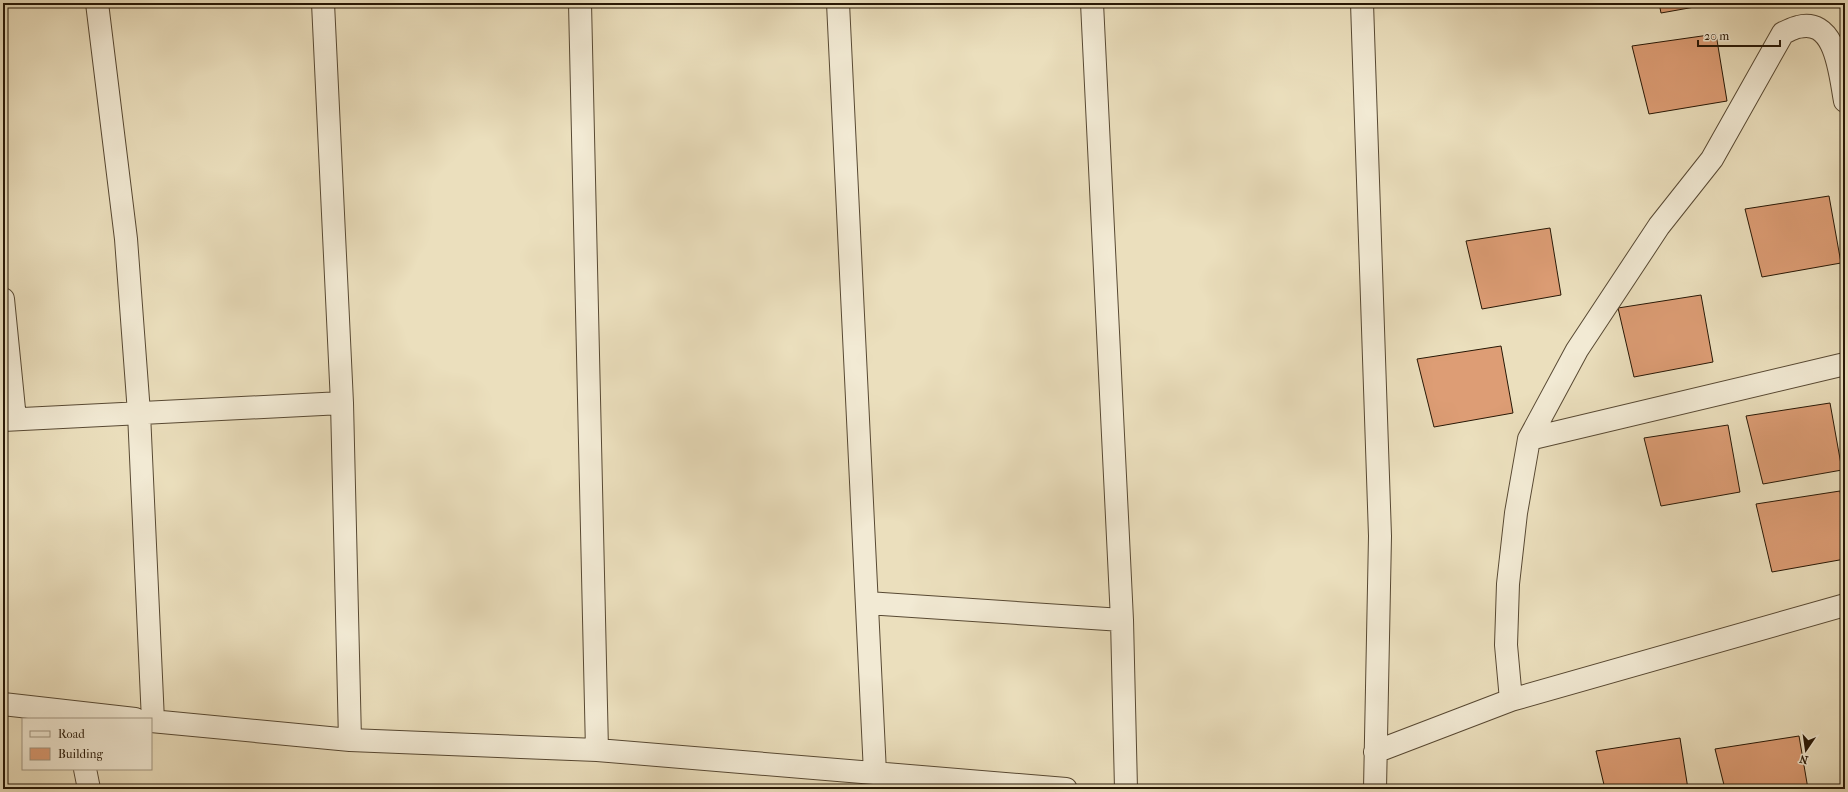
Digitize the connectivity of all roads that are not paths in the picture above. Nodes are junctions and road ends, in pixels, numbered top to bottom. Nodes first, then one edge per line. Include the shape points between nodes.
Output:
1 (97, 3) edge
2 (323, 3) edge
3 (580, 3) edge
4 (838, 3) edge
5 (1092, 3) edge
6 (1362, 3) edge
7 (1845, 101) edge
8 (3, 299) edge
9 (1845, 364) edge
10 (342, 403) junction
11 (139, 413) junction
12 (9, 420) edge
13 (1530, 439) junction
14 (867, 602) junction
15 (1845, 605) edge
16 (1122, 620) junction
17 (1511, 700) junction
18 (3, 704) edge
19 (74, 716) edge
20 (110, 718) edge
21 (146, 718) edge
22 (152, 721) edge
23 (350, 740) junction
24 (597, 750) junction
25 (1375, 752) junction
26 (85, 770) edge
27 (876, 773) junction
28 (89, 789) edge
29 (1066, 789) edge
30 (1126, 789) edge
31 (1375, 789) edge

1 - 11 street via 126,238
2 - 10 street
3 - 24 street
4 - 14 street
5 - 16 street
6 - 25 street via 1380,536
7 - 13 street via 1835,49 1827,36 1813,27 1799,26 1783,33 1712,159 1659,226 1577,350
8 - 12 street
9 - 13 street
10 - 11 street
10 - 23 street
11 - 12 street
11 - 21 street
13 - 17 street via 1516,513 1508,584 1506,645
14 - 16 street
14 - 27 street
15 - 17 street
16 - 30 street
17 - 25 street
18 - 19 street
19 - 20 street
22 - 23 street
23 - 24 street
24 - 27 street
25 - 31 street
26 - 28 street
27 - 29 street

